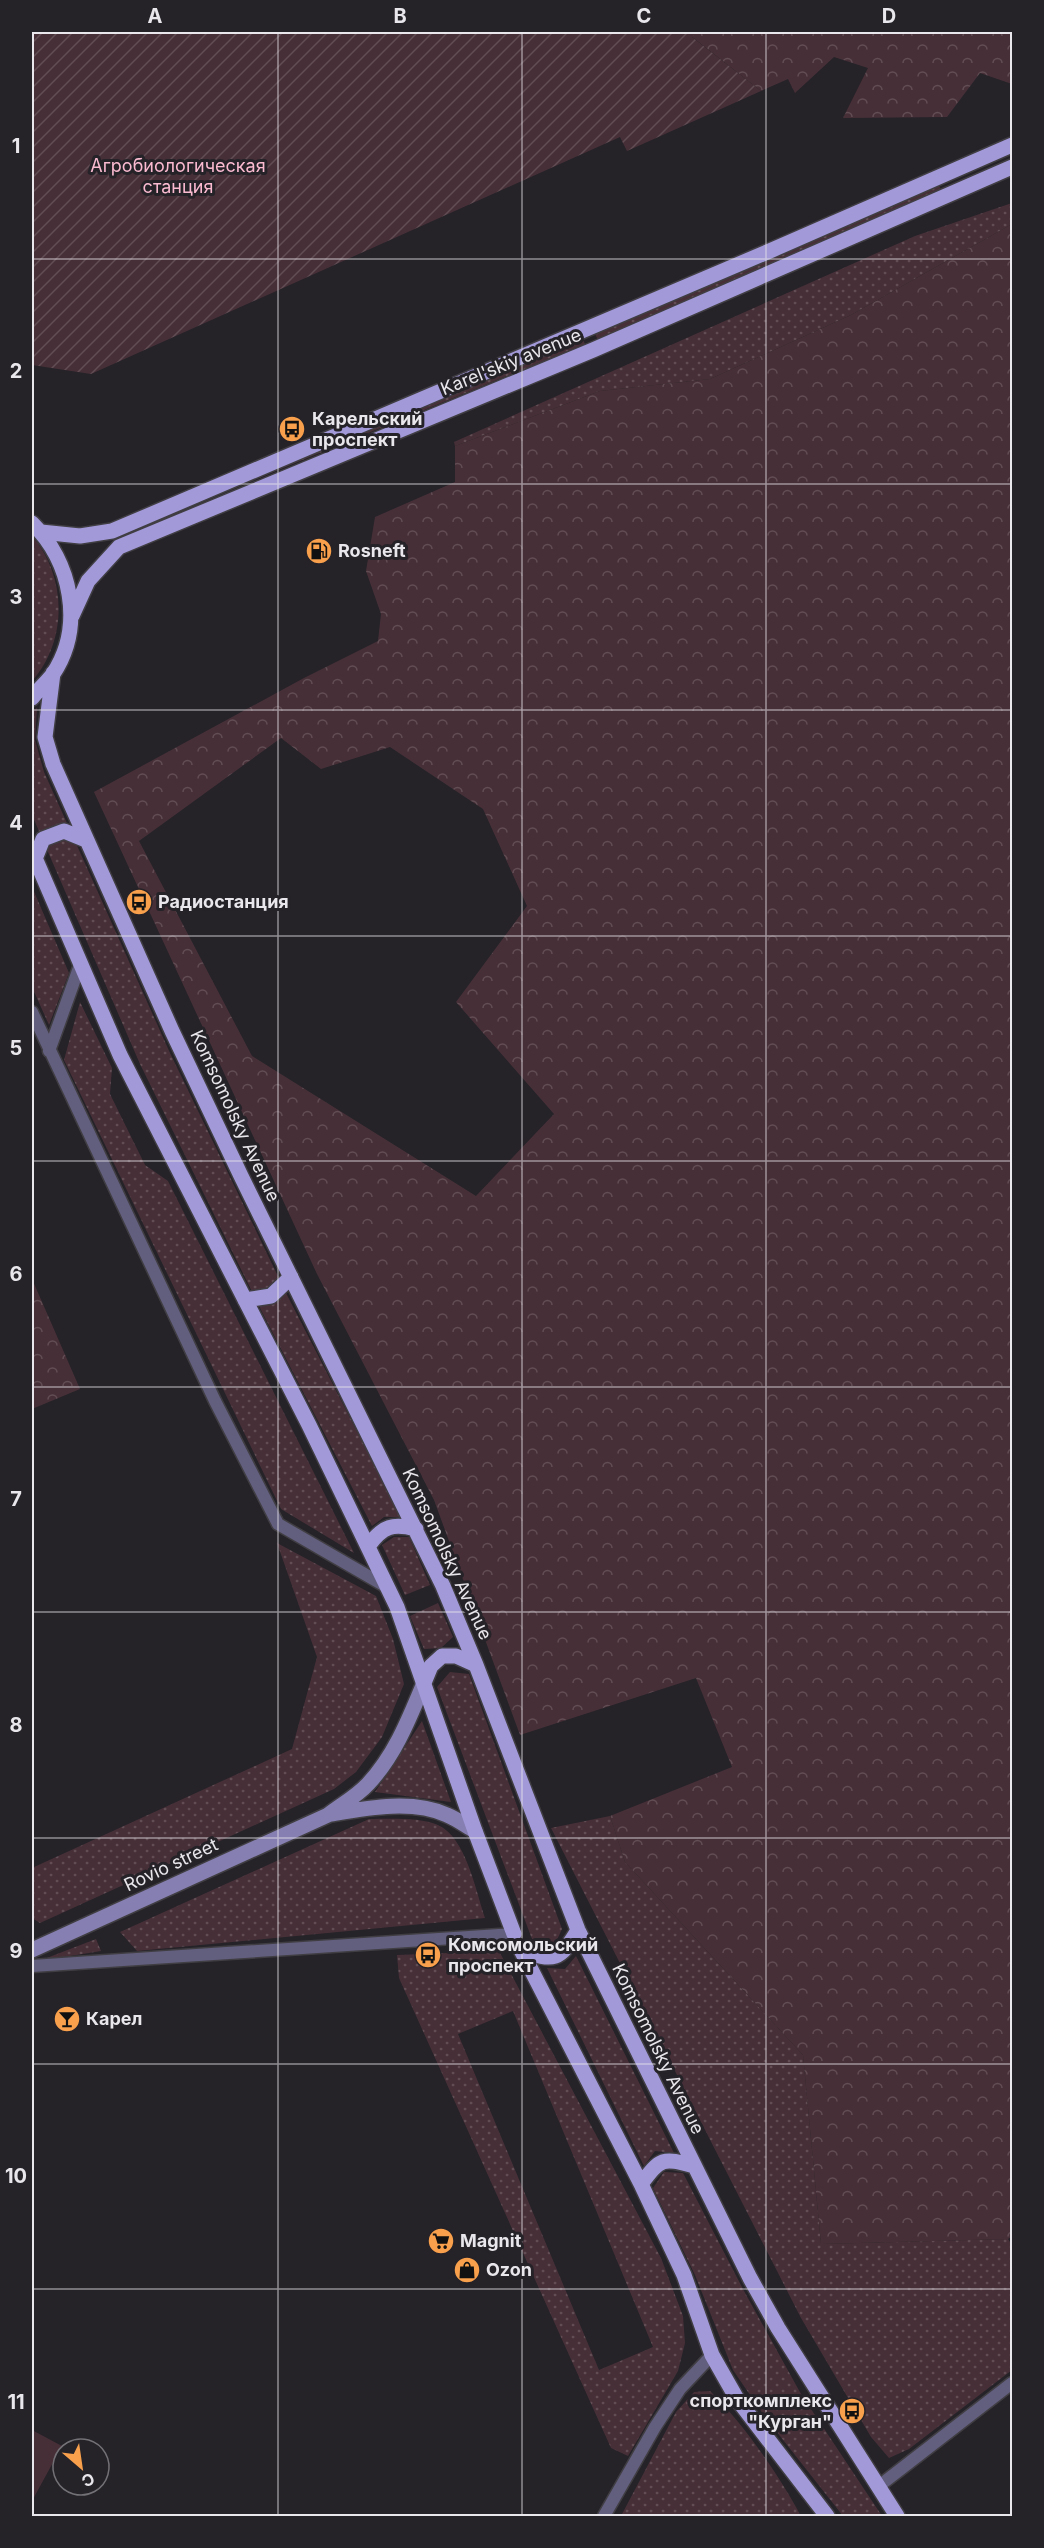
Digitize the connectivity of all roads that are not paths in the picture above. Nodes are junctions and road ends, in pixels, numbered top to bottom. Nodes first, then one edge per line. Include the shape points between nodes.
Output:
1 (1012, 145) edge
2 (1012, 167) edge
3 (583, 330) junction
4 (593, 350) junction
5 (36, 527) edge
6 (72, 616) junction
7 (54, 673) junction
8 (32, 698) edge
9 (86, 840) junction
10 (33, 855) edge
11 (80, 965) junction
12 (32, 1012) edge
13 (49, 1051) junction
14 (291, 1277) junction
15 (245, 1300) junction
16 (416, 1529) junction
17 (369, 1545) junction
18 (387, 1587) junction
19 (476, 1665) junction
20 (424, 1683) junction
21 (328, 1815) junction
22 (475, 1831) junction
23 (578, 1930) junction
24 (514, 1934) junction
25 (32, 1950) edge
26 (522, 1950) junction
27 (32, 1966) edge
28 (694, 2166) junction
29 (641, 2184) junction
30 (712, 2355) junction
31 (1012, 2383) edge
32 (879, 2486) junction
33 (604, 2517) edge
34 (827, 2517) edge
35 (897, 2517) edge

1 - 3 main road, Karel'skiy avenue
2 - 4 main road, Karel'skiy avenue
3 - 4 main road
3 - 5 main road, Karel'skiy avenue via 112,531 80,536
4 - 6 main road, Karel'skiy avenue via 119,547 88,581
5 - 6 main road via 59,558
6 - 7 main road via 67,643
7 - 8 main road
7 - 9 main road, Komsomolsky Avenue via 45,737
9 - 10 main road via 64,831 43,839
9 - 14 main road, Komsomolsky Avenue via 182,1052
10 - 11 main road
11 - 13 street
11 - 15 main road via 120,1055
12 - 13 street
13 - 18 street via 215,1401 278,1524
14 - 15 main road via 272,1296
14 - 16 main road, Komsomolsky Avenue
15 - 17 main road
16 - 17 main road via 398,1525 387,1528
16 - 19 main road, Komsomolsky Avenue
17 - 18 main road
18 - 20 main road
19 - 20 main road via 456,1656 442,1656 431,1666
19 - 23 main road, Komsomolsky Avenue
20 - 21 main road, Rovio street via 402,1735 385,1763 367,1785
20 - 22 main road
21 - 22 main road, Rovio street via 383,1805 414,1808 445,1814
21 - 25 main road, Rovio street
22 - 24 main road
23 - 26 main road via 560,1955 545,1959
23 - 28 main road, Komsomolsky Avenue
24 - 26 main road
24 - 27 street
26 - 29 main road
28 - 29 main road via 670,2159 659,2163
28 - 32 main road via 778,2328
29 - 30 main road via 684,2275
30 - 33 street via 680,2389
30 - 34 main road via 737,2399
31 - 32 street
32 - 35 main road

